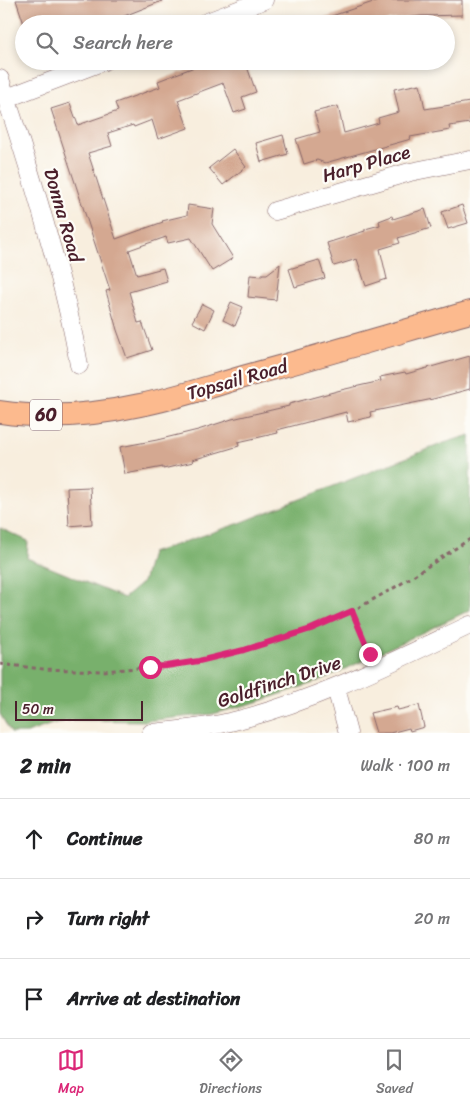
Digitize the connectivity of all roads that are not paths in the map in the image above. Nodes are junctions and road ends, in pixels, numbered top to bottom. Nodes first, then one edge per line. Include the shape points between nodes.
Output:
1 (264, 0) edge
2 (225, 15) edge
3 (80, 70) edge
4 (0, 79) edge
5 (7, 98) junction
6 (470, 160) edge
7 (275, 211) dead end
8 (470, 312) edge
9 (79, 365) dead end
10 (0, 412) edge
11 (470, 625) edge
12 (336, 688) junction
13 (151, 733) edge
14 (348, 733) edge

1 - 2 street
3 - 5 street
4 - 5 street, Donna Road
5 - 9 street, Donna Road via 62,282
6 - 7 street, Harp Place via 410,172
8 - 10 main road, Topsail Road / 60 via 141,405 63,415
11 - 12 street, Goldfinch Drive
12 - 13 street, Goldfinch Drive via 232,722
12 - 14 street

